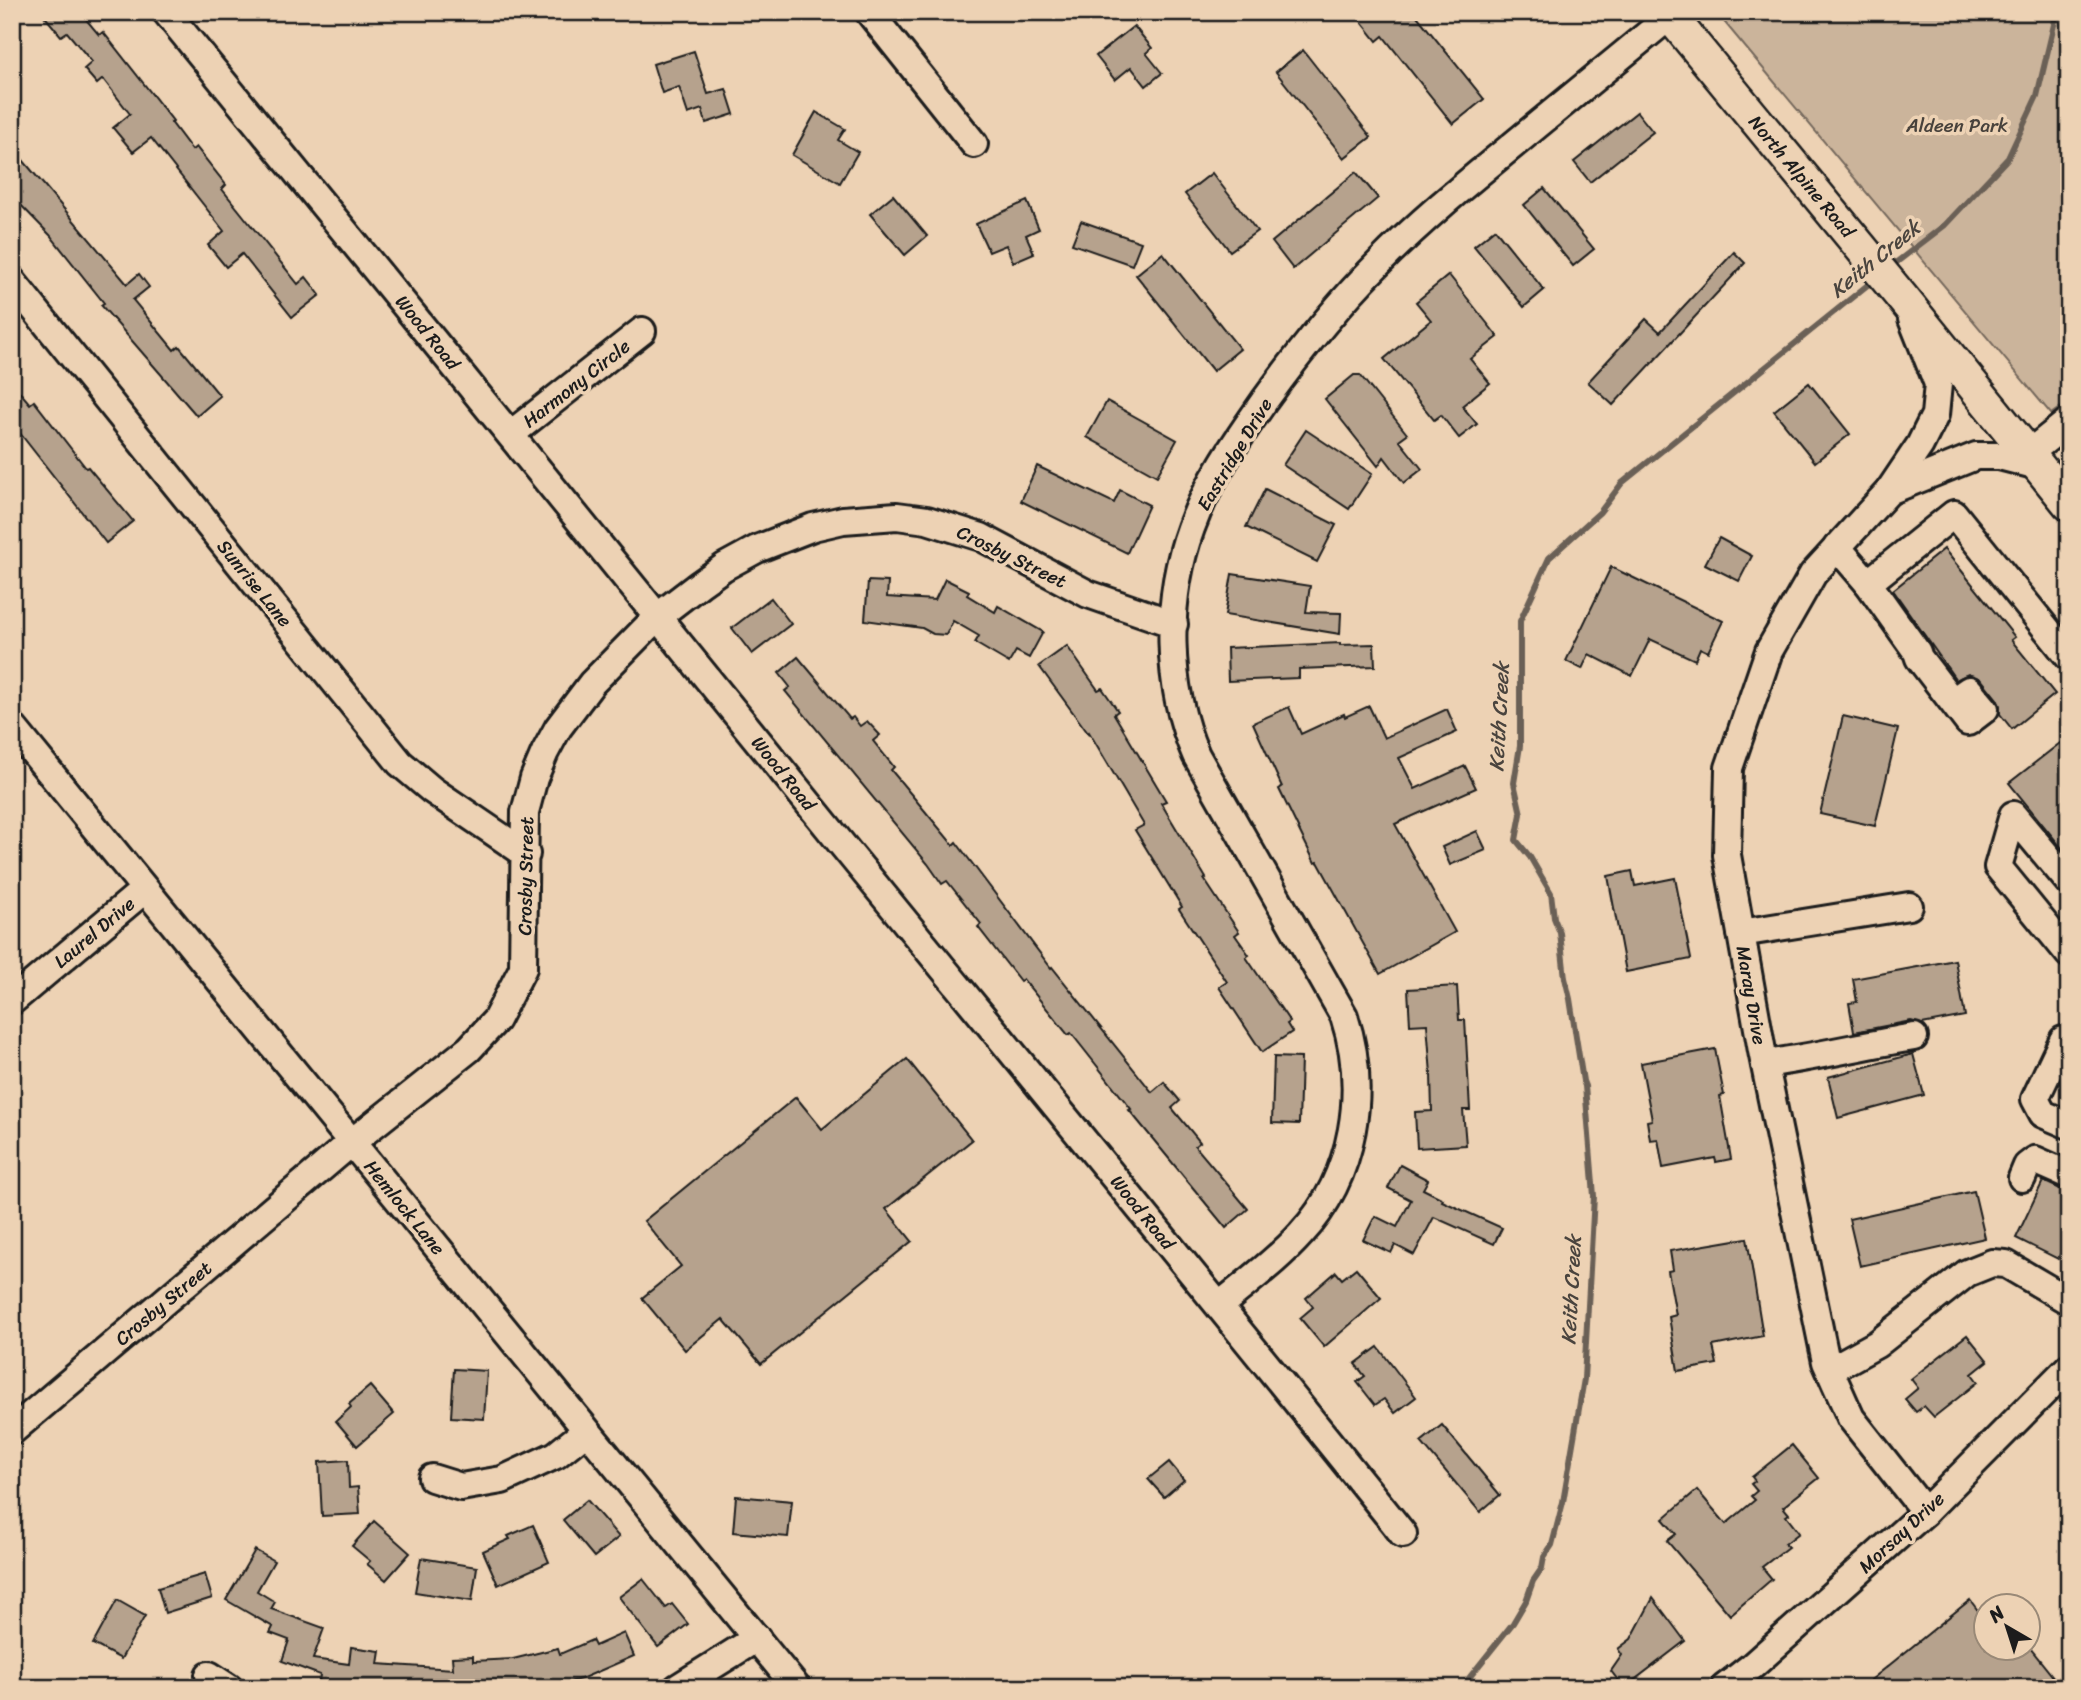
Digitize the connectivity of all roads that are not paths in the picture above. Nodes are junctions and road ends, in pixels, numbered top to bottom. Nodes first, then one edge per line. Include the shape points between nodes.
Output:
1 (166, 12) edge
2 (869, 12) edge
3 (1669, 14) edge
4 (974, 144) dead end
5 (12, 281) edge
6 (1904, 300) junction
7 (642, 331) dead end
8 (2069, 421) edge
9 (512, 435) junction
10 (2033, 460) junction
11 (1925, 477) junction
12 (1889, 491) junction
13 (2069, 504) edge
14 (1954, 513) junction
15 (1837, 547) junction
16 (1868, 583) junction
17 (657, 617) junction
18 (1174, 624) junction
19 (2069, 657) edge
20 (1953, 701) dead end
21 (12, 726) edge
22 (526, 854) junction
23 (2069, 882) edge
24 (144, 890) junction
25 (1909, 906) dead end
26 (1741, 933) junction
27 (2069, 954) edge
28 (12, 1001) edge
29 (1914, 1037) dead end
30 (2063, 1040) dead end
31 (1765, 1064) junction
32 (2069, 1125) edge
33 (352, 1142) junction
34 (2069, 1175) edge
35 (2022, 1178) dead end
36 (2069, 1301) edge
37 (1220, 1305) junction
38 (2069, 1367) edge
39 (1830, 1370) junction
40 (12, 1431) edge
41 (586, 1431) junction
42 (432, 1478) dead end
43 (1925, 1512) junction
44 (1403, 1534) dead end
45 (757, 1638) junction
46 (677, 1688) edge
47 (797, 1688) edge
48 (1724, 1688) edge

1 - 9 street, Wood Road
2 - 4 street
3 - 6 main road, North Alpine Road
3 - 18 street, Eastridge Drive via 1443,203 1377,265 1317,332 1248,425 1200,505 1183,558
5 - 22 street, Sunrise Lane via 400,763
6 - 10 main road, North Alpine Road
6 - 12 street, Maray Drive via 1938,384 1935,415
7 - 9 street, Harmony Circle
8 - 10 street
9 - 17 street, Wood Road
10 - 11 street via 1976,456
10 - 13 main road, North Alpine Road
11 - 12 street
11 - 14 street
12 - 15 street, Maray Drive
14 - 16 street
14 - 19 street
15 - 16 street
15 - 26 street, Maray Drive via 1813,573 1769,651 1729,768 1727,855
16 - 20 street
17 - 18 street, Crosby Street via 724,567 780,539 844,520 897,516 936,522 981,537 1088,594
17 - 22 street, Crosby Street via 592,683 551,740 528,796
17 - 37 street, Wood Road
18 - 37 street, Eastridge Drive via 1178,699 1188,736 1344,1016 1357,1083 1347,1149 1326,1199 1302,1233
21 - 24 street, Hemlock Lane
22 - 33 street, Crosby Street via 523,968 496,1020 468,1049
23 - 27 street via 2012,815 1998,867
24 - 28 street, Laurel Drive
24 - 33 street, Hemlock Lane
25 - 26 street
26 - 31 street, Maray Drive
29 - 31 street
30 - 32 street via 2035,1099 2043,1114
31 - 39 street, Maray Drive
33 - 40 street, Crosby Street
33 - 41 street, Hemlock Lane
34 - 35 street via 2035,1160
36 - 39 street via 2006,1264 1992,1264 1967,1273 1877,1344
37 - 44 street, Wood Road
38 - 43 street, Morsay Drive
39 - 43 street, Maray Drive via 1851,1418
41 - 42 street via 556,1455 502,1480 461,1487
41 - 45 street, Hemlock Lane
43 - 48 street, Morsay Drive
45 - 46 street
45 - 47 street, Hemlock Lane

